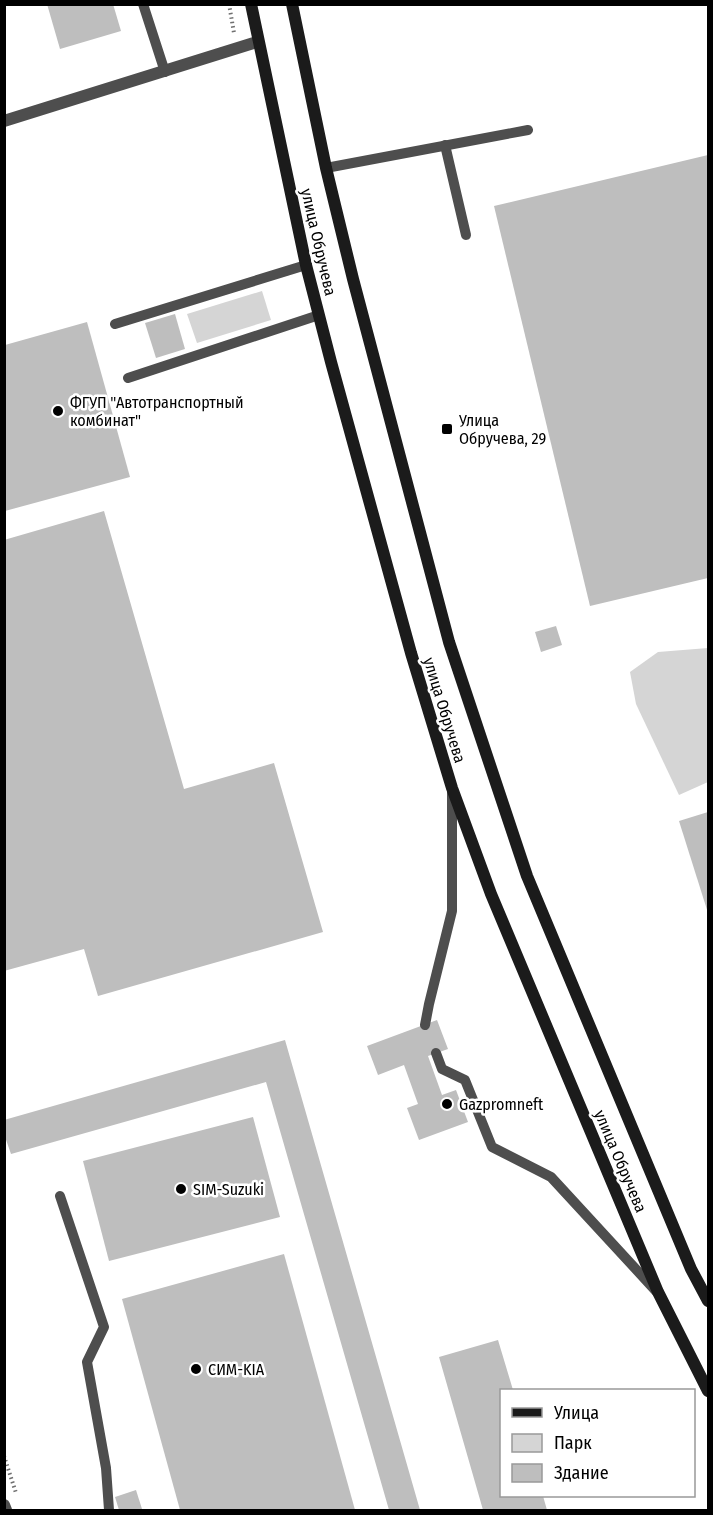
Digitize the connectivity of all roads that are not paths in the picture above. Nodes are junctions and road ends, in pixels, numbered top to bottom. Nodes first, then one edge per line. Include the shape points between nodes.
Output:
1 (143, 4) edge
2 (250, 4) edge
3 (292, 4) edge
4 (257, 42) junction
5 (165, 72) junction
6 (4, 121) edge
7 (528, 130) dead end
8 (446, 145) junction
9 (326, 168) junction
10 (466, 235) dead end
11 (306, 265) junction
12 (319, 315) junction
13 (116, 324) dead end
14 (128, 378) dead end
15 (452, 788) junction
16 (425, 1025) dead end
17 (436, 1053) dead end
18 (60, 1196) dead end
19 (658, 1292) junction
20 (708, 1302) edge
21 (708, 1390) edge
22 (4, 1505) edge
23 (6, 1510) edge
24 (109, 1510) edge

1 - 5 lane
2 - 4 main road, улица Обручева
3 - 9 main road, улица Обручева
4 - 5 street
4 - 11 main road, улица Обручева
5 - 6 street
7 - 8 lane
8 - 9 lane
8 - 10 lane
9 - 20 main road, улица Обручева via 449,642 519,853 690,1269
11 - 12 main road, улица Обручева
11 - 13 lane
12 - 14 lane
12 - 15 main road, улица Обручева
15 - 16 lane via 452,910
15 - 19 main road, улица Обручева via 491,894
17 - 19 lane via 442,1069 465,1080 492,1147 551,1177
18 - 24 lane via 104,1327 87,1362 106,1468
19 - 21 main road, улица Обручева
22 - 23 street

